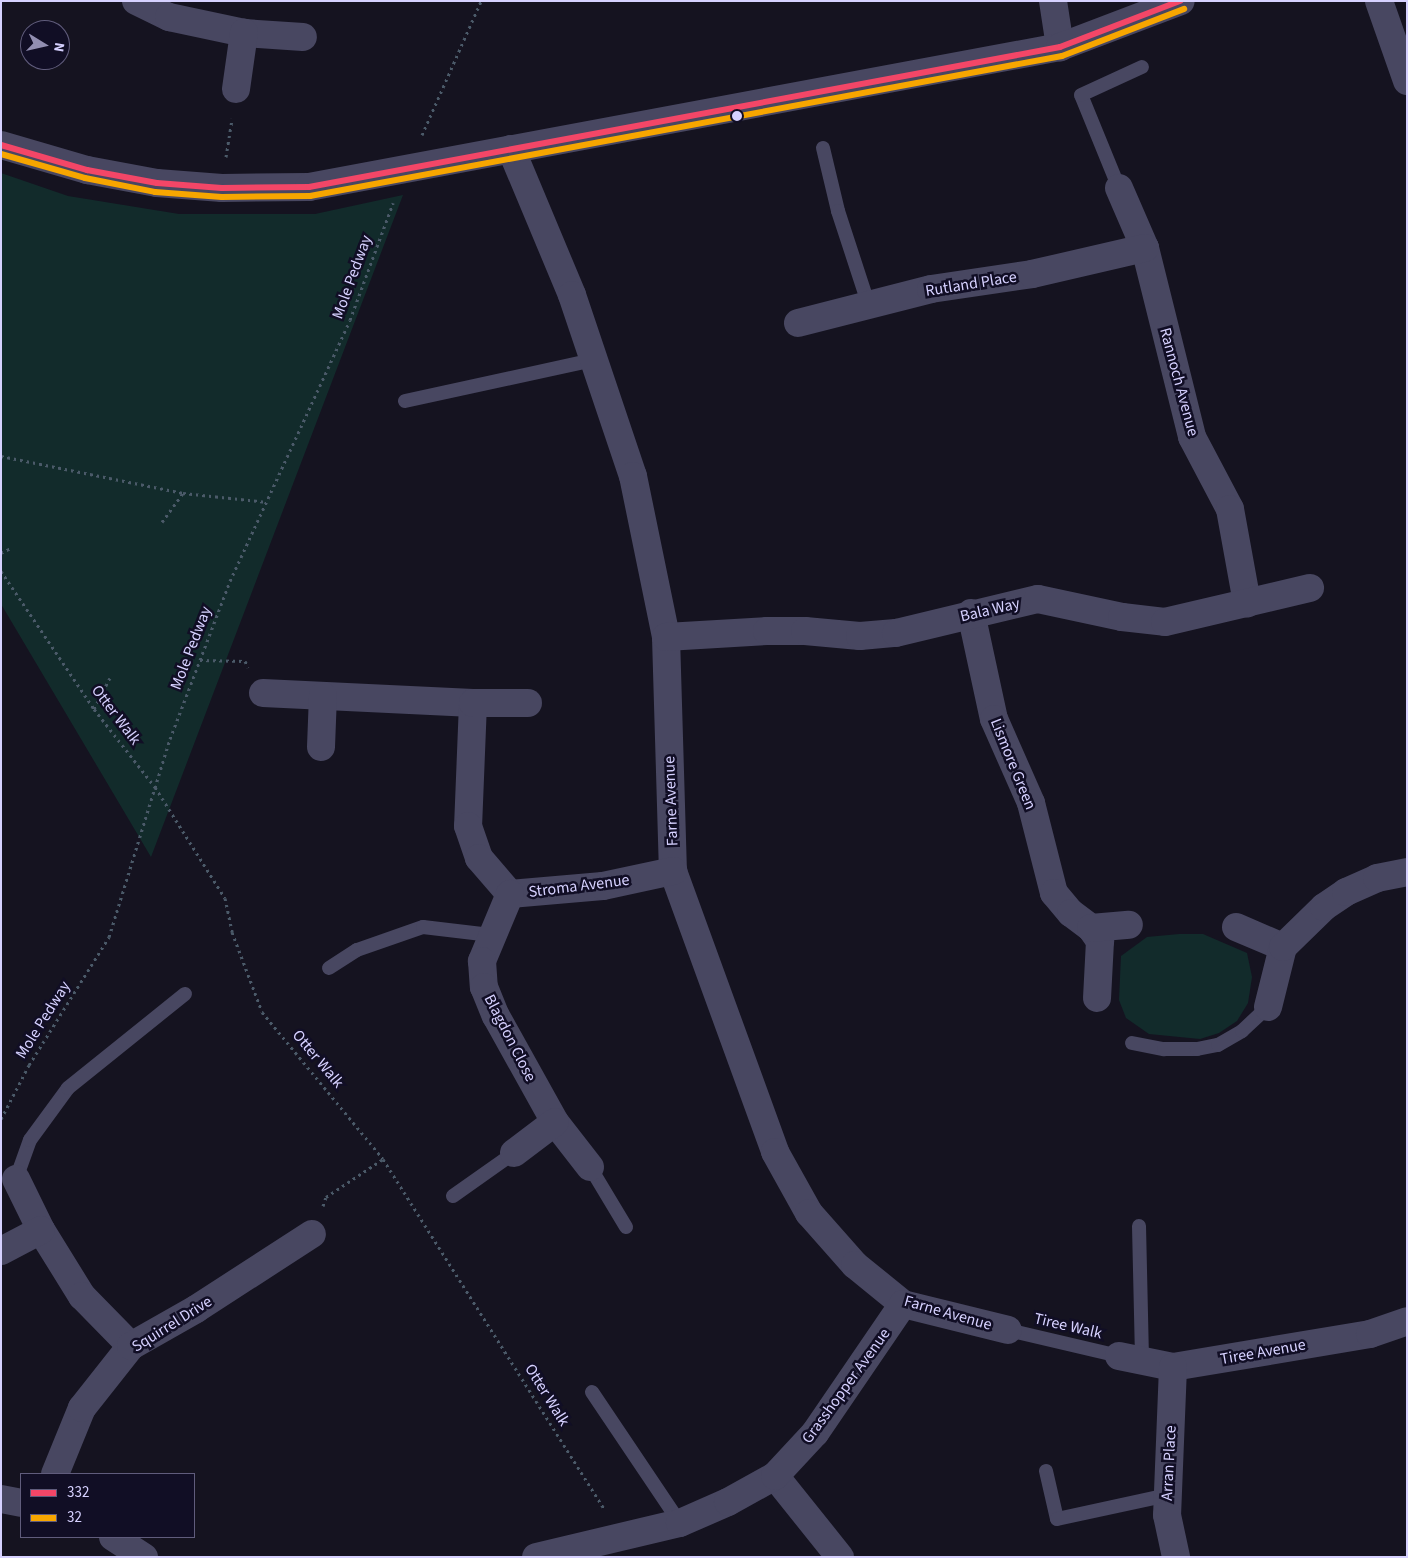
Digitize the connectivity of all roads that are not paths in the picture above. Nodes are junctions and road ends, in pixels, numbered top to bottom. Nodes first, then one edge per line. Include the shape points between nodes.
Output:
1 (136, 1) edge
2 (1054, 1) edge
3 (1181, 1) edge
4 (1379, 1) edge
5 (244, 33) junction
6 (303, 37) dead end
7 (1060, 47) junction
8 (1142, 67) dead end
9 (1407, 81) edge
10 (236, 89) road end
11 (1, 145) edge
12 (824, 148) dead end
13 (511, 149) junction
14 (1119, 188) joint
15 (1145, 248) junction
16 (869, 306) junction
17 (798, 323) dead end
18 (593, 360) junction
19 (405, 401) dead end
20 (1310, 588) dead end
21 (1247, 603) junction
22 (971, 613) junction
23 (666, 637) junction
24 (263, 693) road end
25 (323, 696) junction
26 (473, 703) junction
27 (528, 703) dead end
28 (321, 747) dead end
29 (673, 871) junction
30 (1407, 872) edge
31 (510, 894) junction
32 (1129, 925) dead end
33 (1236, 927) dead end
34 (1091, 928) junction
35 (491, 935) junction
36 (1282, 947) junction
37 (329, 968) dead end
38 (185, 994) dead end
39 (1097, 998) dead end
40 (1268, 1007) joint
41 (1132, 1043) dead end
42 (555, 1122) junction
43 (514, 1153) joint
44 (590, 1167) joint
45 (16, 1179) joint
46 (453, 1196) dead end
47 (1139, 1226) dead end
48 (626, 1227) dead end
49 (41, 1230) junction
50 (312, 1234) road end
51 (1, 1251) edge
52 (903, 1304) junction
53 (1407, 1321) edge
54 (1008, 1330) joint
55 (131, 1346) junction
56 (1130, 1359) junction
57 (1173, 1367) junction
58 (592, 1392) dead end
59 (1046, 1471) dead end
60 (55, 1473) edge
61 (775, 1476) junction
62 (1168, 1494) junction
63 (1, 1498) edge
64 (20, 1502) edge
65 (680, 1523) junction
66 (115, 1538) edge
67 (144, 1557) edge
68 (536, 1557) edge
69 (840, 1557) edge
70 (1176, 1557) edge

1 - 5 street via 168,17
2 - 7 street
3 - 7 street
4 - 9 street
5 - 6 street
5 - 10 street
7 - 13 street
8 - 14 lane via 1081,94
11 - 13 street via 87,170 158,183 222,188 309,187
12 - 16 lane via 838,211
13 - 18 street, Farne Avenue via 572,295
14 - 15 street, Rannoch Avenue
15 - 16 street, Rutland Place via 1032,274 931,289
15 - 21 street, Rannoch Avenue via 1192,437 1230,509
16 - 17 street, Rutland Place
18 - 19 lane
18 - 23 street, Farne Avenue via 633,476
20 - 21 street, Bala Way
21 - 22 street, Bala Way via 1165,622 1122,617 1038,599
22 - 23 street, Bala Way via 896,633 860,636 805,631
22 - 34 street, Lismore Green via 994,719 1031,803 1054,893 1071,914
23 - 29 street, Farne Avenue
24 - 25 street
25 - 26 street
25 - 28 street
26 - 27 street
26 - 31 street, Stroma Avenue via 468,826 479,858
29 - 31 street, Stroma Avenue via 603,886
29 - 52 street, Farne Avenue via 775,1152 809,1213 854,1265
30 - 36 street via 1377,878 1346,892 1324,907
31 - 35 street, Blagdon Close
32 - 34 street
33 - 36 street
34 - 39 street via 1100,941
35 - 37 lane via 423,927 357,950
35 - 42 street, Blagdon Close via 482,961 484,986 496,1016
36 - 40 street
38 - 45 lane via 68,1088 30,1140
40 - 41 lane via 1242,1031 1218,1045 1164,1049
42 - 43 street
42 - 44 street, Blagdon Close
43 - 46 lane
44 - 48 lane
45 - 49 street
47 - 56 lane
49 - 51 street
49 - 55 street via 82,1296
50 - 55 street, Squirrel Drive via 196,1309
52 - 54 street, Farne Avenue
52 - 61 street, Grasshopper Avenue via 816,1434
53 - 57 street, Tiree Avenue via 1370,1334
54 - 56 lane, Tiree Walk
55 - 60 street, Squirrel Drive via 82,1408
56 - 57 street, Tiree Avenue
57 - 62 street, Arran Place
58 - 65 lane
59 - 62 lane via 1057,1519
61 - 65 street, Grasshopper Avenue
61 - 69 street
62 - 70 street, Arran Place via 1167,1515
63 - 64 street
65 - 68 street, Grasshopper Avenue
66 - 67 street

